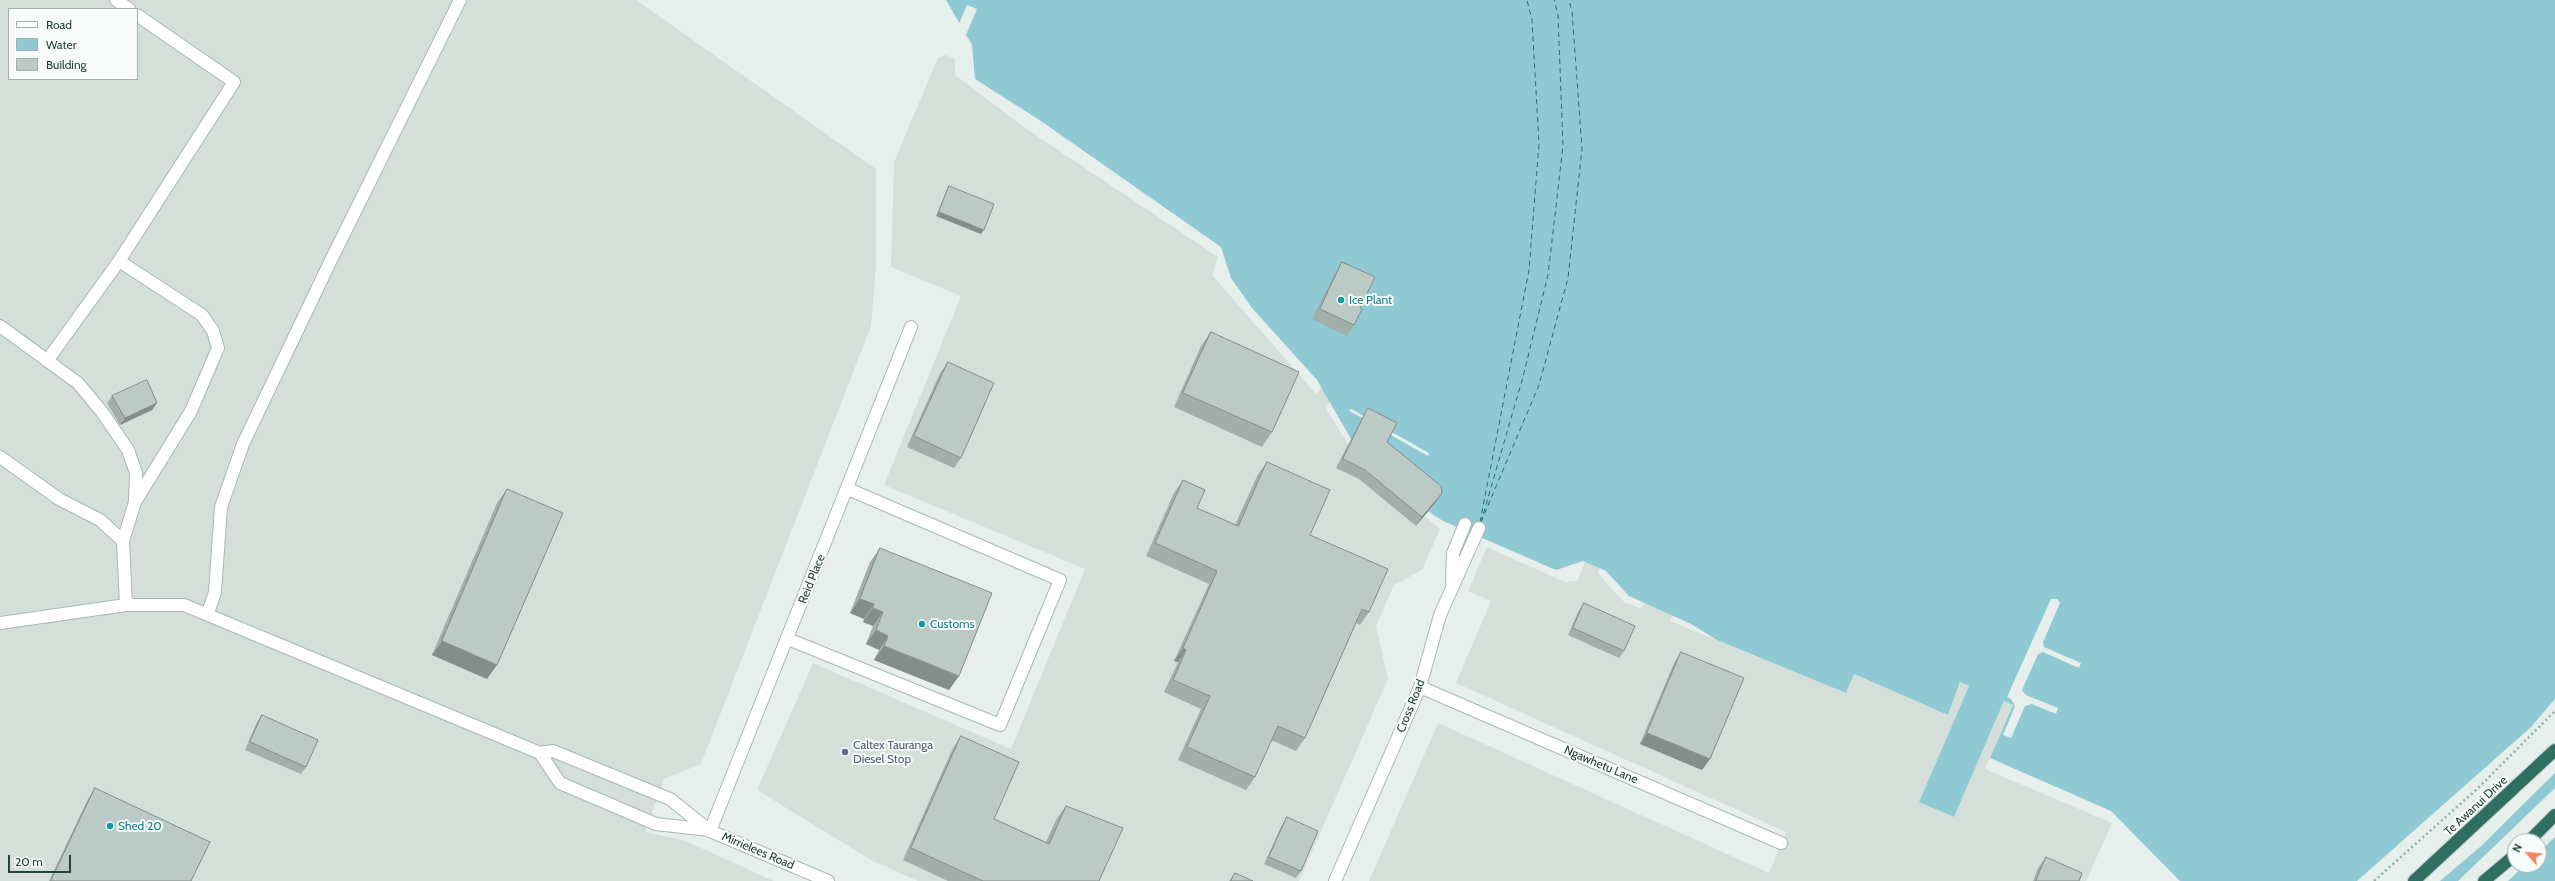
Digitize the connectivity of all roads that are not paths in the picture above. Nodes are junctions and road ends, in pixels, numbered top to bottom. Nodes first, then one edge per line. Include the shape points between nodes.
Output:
1 (116, 0) edge
2 (460, 0) edge
3 (128, 8) edge
4 (138, 15) edge
5 (119, 261) junction
6 (0, 326) edge
7 (911, 327) dead end
8 (47, 360) junction
9 (0, 457) edge
10 (848, 489) junction
11 (135, 502) junction
12 (1465, 524) dead end
13 (1479, 528) dead end
14 (123, 541) junction
15 (1452, 588) junction
16 (126, 605) junction
17 (208, 613) junction
18 (0, 623) edge
19 (788, 639) junction
20 (1420, 687) junction
21 (2555, 750) edge
22 (540, 753) junction
23 (2555, 815) edge
24 (710, 830) junction
25 (2537, 833) edge
26 (1781, 843) dead end
27 (2507, 862) edge
28 (828, 881) edge
29 (1335, 881) edge
30 (2414, 881) edge
31 (2484, 881) edge

1 - 3 street
2 - 17 street via 243,444 221,507 215,592
4 - 5 street via 234,82
5 - 8 street
5 - 11 street via 202,315 213,331 218,348 191,411
6 - 8 street
7 - 10 street, Reid Place
8 - 11 street via 78,383 128,450 136,473
9 - 14 street via 59,499 100,520
10 - 19 street, Reid Place
10 - 19 street via 1060,580 1000,725
11 - 14 street
12 - 15 street via 1453,553
13 - 15 street, Cross Road
14 - 16 street
15 - 20 street, Cross Road via 1440,615
16 - 17 street via 184,605
16 - 18 street
17 - 22 street
19 - 24 street, Reid Place
20 - 26 street, Ngawhetu Lane
20 - 29 street, Cross Road
21 - 30 highway, Te Awanui Drive
22 - 24 street via 553,752 670,799
22 - 24 street via 560,783 656,824
23 - 25 highway
24 - 28 street, Mirrielees Road
27 - 31 highway

